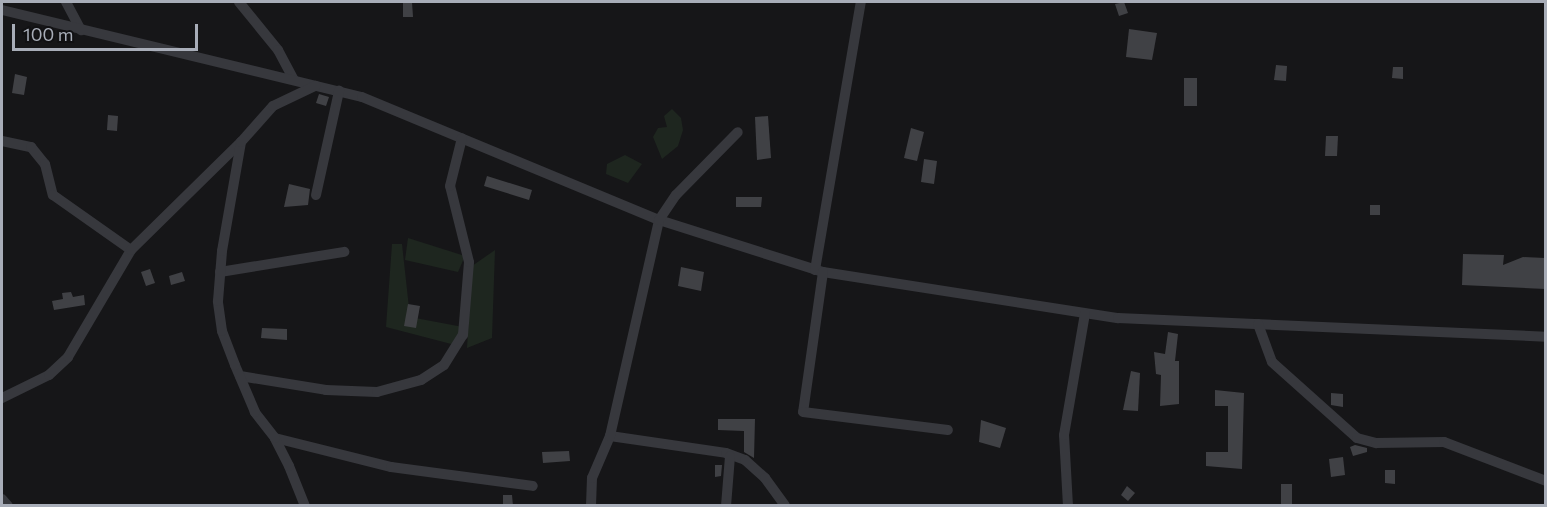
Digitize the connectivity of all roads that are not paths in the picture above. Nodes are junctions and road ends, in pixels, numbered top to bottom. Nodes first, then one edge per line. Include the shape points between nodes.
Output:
1 (66, 2) edge
2 (239, 2) edge
3 (861, 2) edge
4 (2, 10) edge
5 (81, 30) junction
6 (294, 80) junction
7 (315, 86) junction
8 (339, 91) junction
9 (738, 132) dead end
10 (462, 138) junction
11 (2, 141) edge
12 (241, 142) junction
13 (316, 195) dead end
14 (659, 220) junction
15 (131, 250) junction
16 (345, 252) dead end
17 (819, 271) junction
18 (220, 272) junction
19 (1085, 314) junction
20 (1258, 324) junction
21 (1545, 337) edge
22 (240, 376) junction
23 (2, 398) edge
24 (948, 430) dead end
25 (610, 436) junction
26 (275, 438) junction
27 (730, 456) junction
28 (1545, 481) edge
29 (533, 486) dead end
30 (2, 499) edge
31 (8, 506) edge
32 (305, 506) edge
33 (591, 506) edge
34 (726, 506) edge
35 (785, 506) edge
36 (1068, 506) edge

1 - 5 street
2 - 6 street via 278,50
3 - 17 street
4 - 5 street
5 - 6 street
6 - 7 street
7 - 8 street
7 - 12 street via 273,106
8 - 10 street
8 - 13 street
9 - 14 street via 676,195
10 - 14 street
10 - 22 street via 450,186 469,262 463,335 444,365 421,380 377,392 326,390
11 - 15 street via 31,147 45,164 53,195
12 - 15 street
12 - 18 street
14 - 17 street
14 - 25 street
15 - 23 street via 68,357 49,375
16 - 18 street
17 - 19 street
17 - 24 street via 803,412
18 - 22 street via 222,331
19 - 20 street
19 - 36 street via 1064,435
20 - 21 street
20 - 28 street via 1272,362 1357,438 1376,443 1444,442
22 - 26 street via 255,412
25 - 27 street
25 - 33 street via 592,478
26 - 29 street via 391,467
26 - 32 street
27 - 34 street
27 - 35 street via 751,464
30 - 31 street

